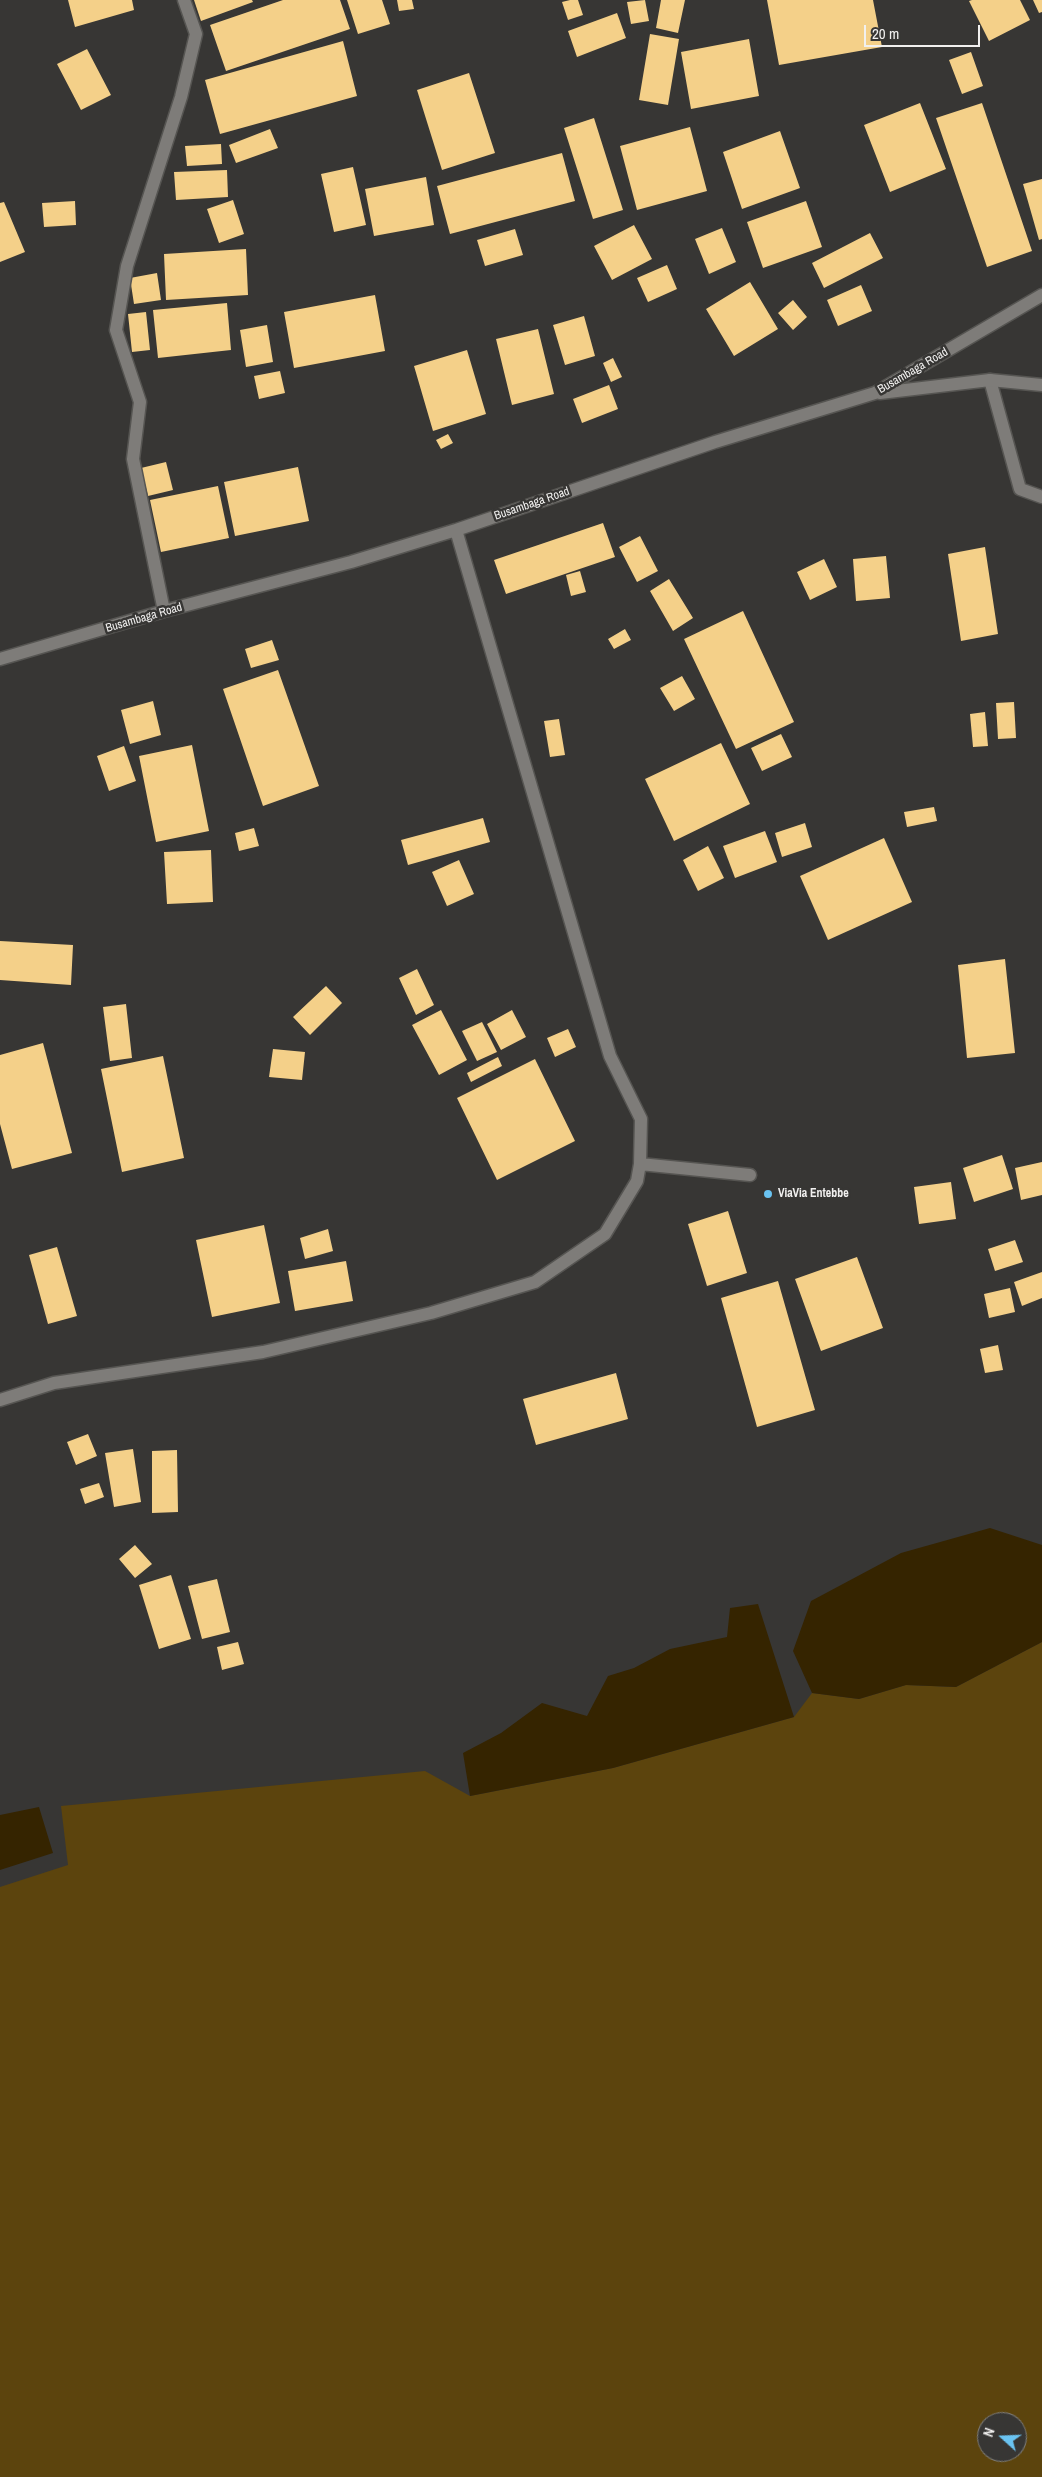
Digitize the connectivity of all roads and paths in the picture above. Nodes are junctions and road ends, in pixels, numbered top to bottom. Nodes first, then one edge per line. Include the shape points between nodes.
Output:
1 (184, 0) edge
2 (1042, 295) edge
3 (990, 380) junction
4 (1042, 384) edge
5 (875, 393) junction
6 (1042, 498) edge
7 (456, 530) junction
8 (164, 611) junction
9 (0, 659) edge
10 (640, 1164) junction
11 (750, 1175) dead end
12 (0, 1400) edge

1 - 8 street via 196,34 181,97 126,266 116,330 140,402 133,459
2 - 5 street, Busambaga Road
3 - 4 street
3 - 5 street
3 - 6 street via 1020,489
5 - 7 street, Busambaga Road via 715,442
7 - 8 street, Busambaga Road via 351,562
7 - 10 street via 610,1056 640,1119
8 - 9 street, Busambaga Road
10 - 11 street
10 - 12 street via 637,1181 605,1234 535,1282 431,1314 262,1352 54,1383

